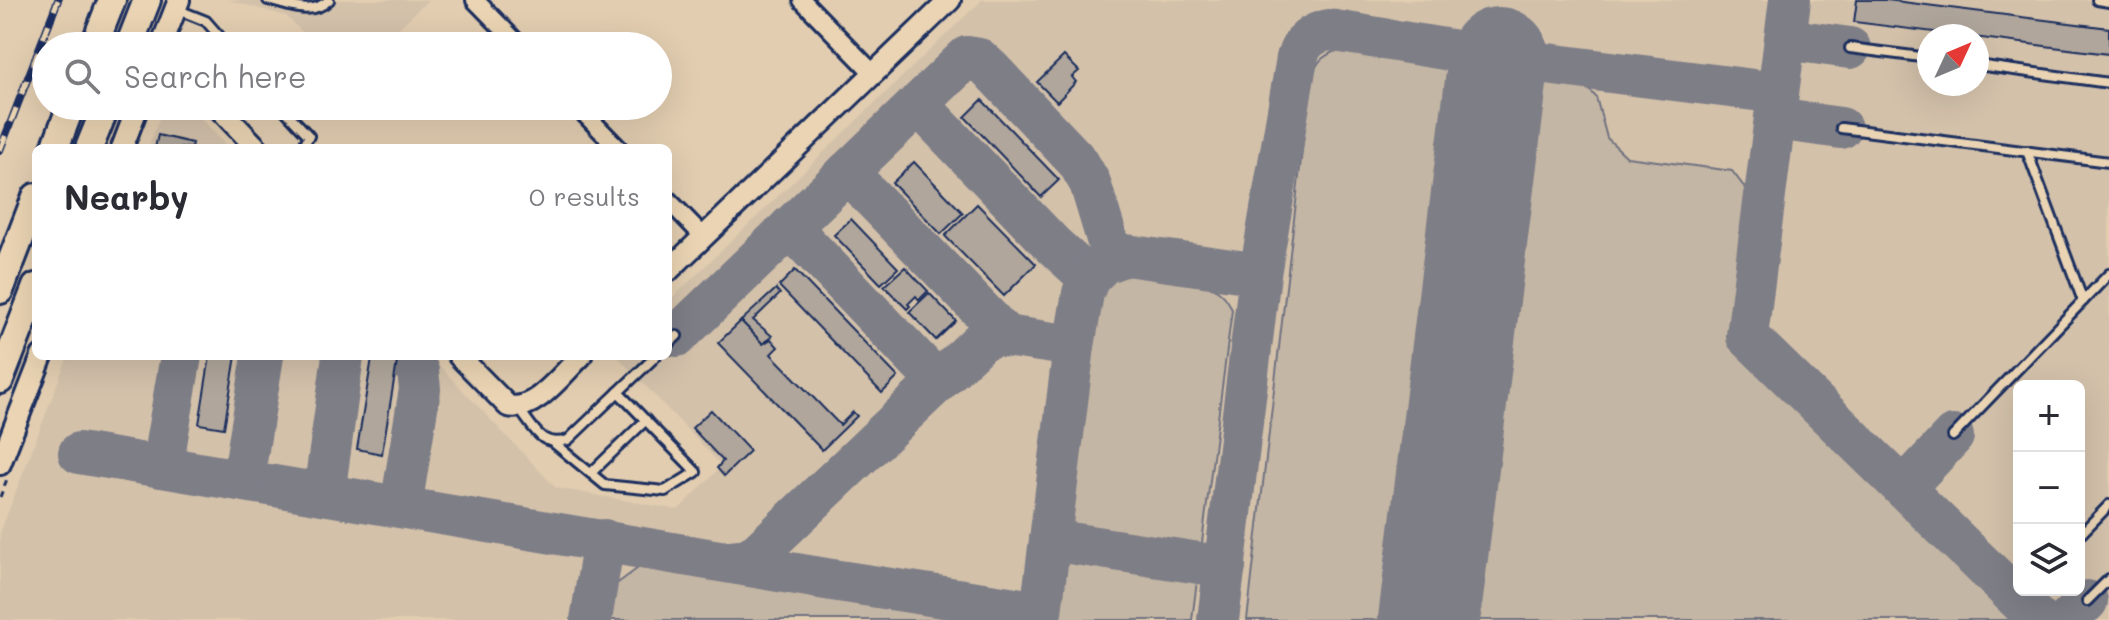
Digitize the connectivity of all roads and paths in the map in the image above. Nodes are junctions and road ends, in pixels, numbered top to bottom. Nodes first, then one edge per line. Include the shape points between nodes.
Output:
1 (112, 0) edge
2 (147, 0) edge
3 (268, 0) edge
4 (329, 0) edge
5 (475, 0) edge
6 (802, 0) edge
7 (950, 0) edge
8 (2097, 0) edge
9 (2109, 2) edge
10 (177, 4) edge
11 (99, 32) edge
12 (134, 32) edge
13 (166, 32) edge
14 (216, 32) edge
15 (506, 32) edge
16 (1850, 48) dead end
17 (1917, 56) edge
18 (1989, 67) edge
19 (873, 73) junction
20 (2109, 83) edge
21 (66, 120) edge
22 (100, 120) edge
23 (133, 120) edge
24 (230, 120) edge
25 (294, 120) edge
26 (591, 120) edge
27 (1841, 128) dead end
28 (57, 144) edge
29 (91, 144) edge
30 (124, 144) edge
31 (253, 144) edge
32 (304, 144) edge
33 (614, 144) edge
34 (2027, 151) junction
35 (2109, 162) edge
36 (672, 204) edge
37 (32, 207) edge
38 (704, 237) junction
39 (672, 267) edge
40 (2109, 274) edge
41 (0, 290) edge
42 (32, 297) edge
43 (2083, 301) junction
44 (677, 336) dead end
45 (672, 340) edge
46 (40, 360) edge
47 (463, 360) edge
48 (577, 360) edge
49 (652, 360) edge
50 (0, 380) edge
51 (618, 392) junction
52 (518, 409) junction
53 (646, 420) junction
54 (1953, 436) dead end
55 (555, 444) junction
56 (0, 464) edge
57 (591, 473) junction
58 (2109, 505) edge
59 (2085, 530) edge
60 (2109, 579) edge
61 (2087, 601) dead end

1 - 11 highway
2 - 12 highway
3 - 4 lane via 309,11
5 - 15 street
6 - 19 street
7 - 19 street
8 - 9 lane
10 - 13 street
10 - 14 lane
16 - 17 lane
18 - 20 lane
19 - 38 street
21 - 28 highway
22 - 29 highway
23 - 30 street
24 - 31 street
25 - 32 lane via 309,136
26 - 33 street
27 - 34 lane
34 - 35 lane
34 - 43 lane
36 - 38 street
37 - 41 highway
38 - 39 street
40 - 43 lane
42 - 50 highway
43 - 54 lane
44 - 45 lane
46 - 56 street
47 - 52 street via 508,406
48 - 52 street via 531,404
49 - 51 lane
51 - 53 lane
51 - 55 lane via 568,440
52 - 55 lane via 546,442
53 - 57 lane
53 - 57 lane via 696,472 665,491 605,485
55 - 57 lane
58 - 59 lane
60 - 61 lane

